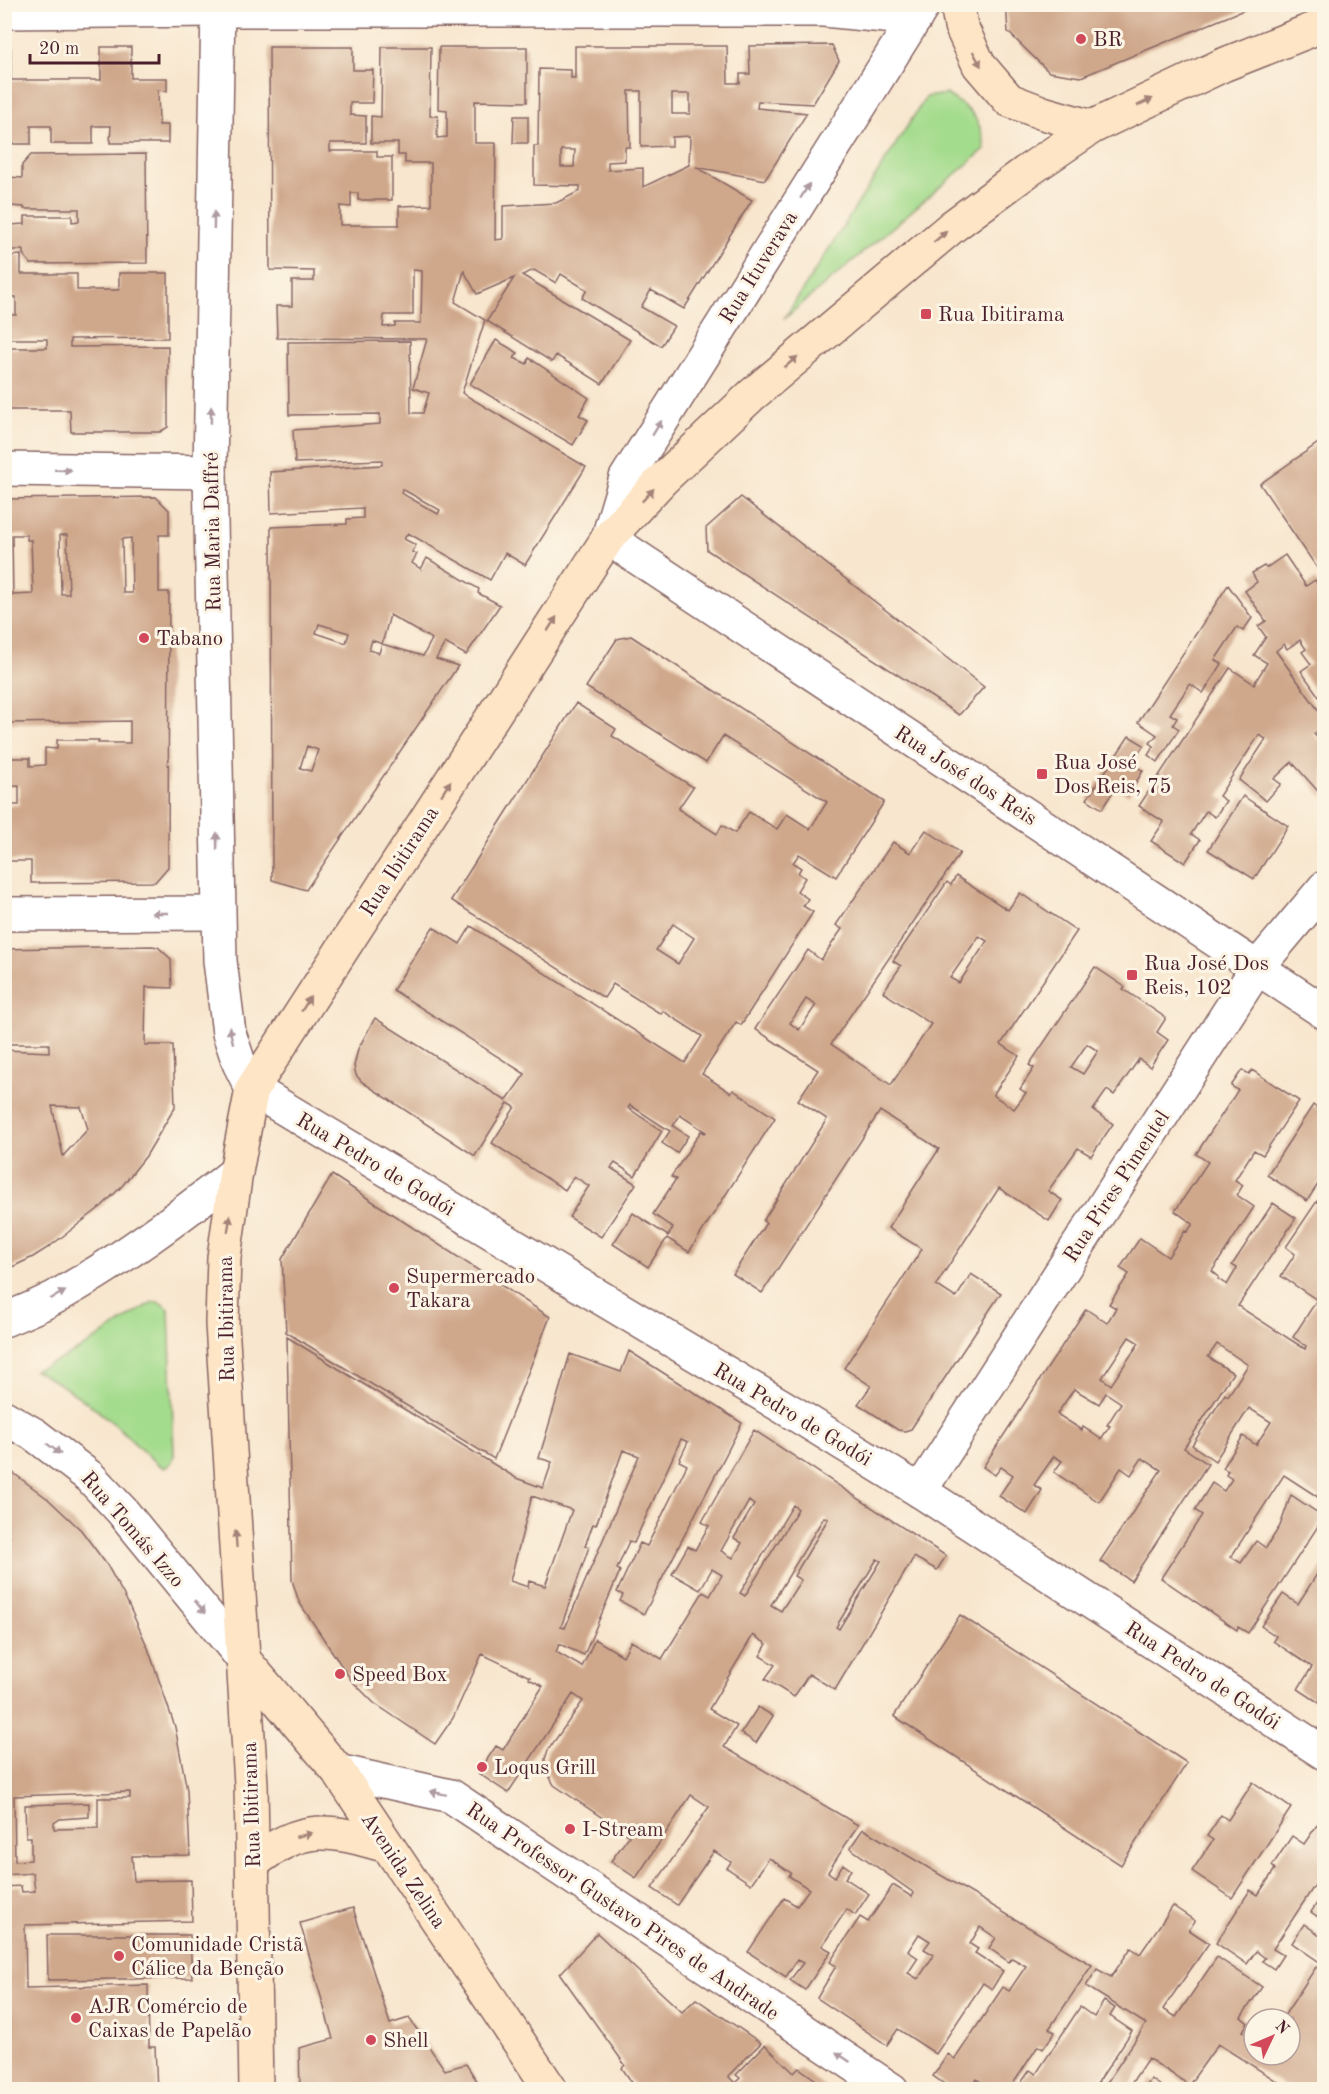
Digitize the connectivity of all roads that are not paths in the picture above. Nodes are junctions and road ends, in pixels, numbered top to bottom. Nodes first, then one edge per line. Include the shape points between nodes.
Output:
1 (957, 4) edge
2 (218, 7) edge
3 (4, 12) edge
4 (919, 12) edge
5 (1324, 26) edge
6 (1092, 127) junction
7 (4, 469) edge
8 (210, 472) junction
9 (608, 538) junction
10 (1324, 888) edge
11 (218, 913) junction
12 (4, 914) edge
13 (1257, 968) junction
14 (1324, 1012) edge
15 (252, 1089) junction
16 (236, 1172) junction
17 (4, 1320) edge
18 (4, 1417) edge
19 (920, 1491) junction
20 (244, 1660) junction
21 (1324, 1753) edge
22 (338, 1771) junction
23 (387, 1846) junction
24 (253, 1863) junction
25 (256, 2090) edge
26 (551, 2090) edge
27 (892, 2090) edge

1 -> 6 main road via 961,26 980,65 1009,100
2 - 3 street
2 - 4 street
8 -> 2 street, Rua Maria Daffré
9 -> 4 street, Rua Ituverava via 626,478
6 -> 5 main road, Rua Ibitirama via 1223,65
9 -> 6 main road, Rua Ibitirama via 662,480 752,395 953,226
7 -> 8 street
11 -> 8 street, Rua Maria Daffré
9 - 13 street, Rua José dos Reis
15 -> 9 main road, Rua Ibitirama
10 - 13 street, Rua Pires Pimentel
11 -> 12 street
15 -> 11 street, Rua Maria Daffré via 230,1033
13 - 14 street, Rua José dos Reis
13 - 19 street, Rua Pires Pimentel
15 - 16 main road, Rua Ibitirama
15 - 19 street, Rua Pedro de Godói
17 -> 16 street via 57,1296 109,1265
20 -> 16 main road, Rua Ibitirama via 222,1324 224,1257
18 -> 20 street, Rua Tomás Izzo via 90,1477
19 - 21 street, Rua Pedro de Godói
20 - 22 main road, Avenida Zelina
20 - 24 main road, Rua Ibitirama
22 - 23 main road, Avenida Zelina
27 -> 22 street, Rua Professor Gustavo Pires de Andrade via 451,1796
24 -> 23 main road via 274,1846 303,1834 350,1835
23 - 26 main road, Avenida Zelina
24 - 25 main road, Rua Ibitirama

